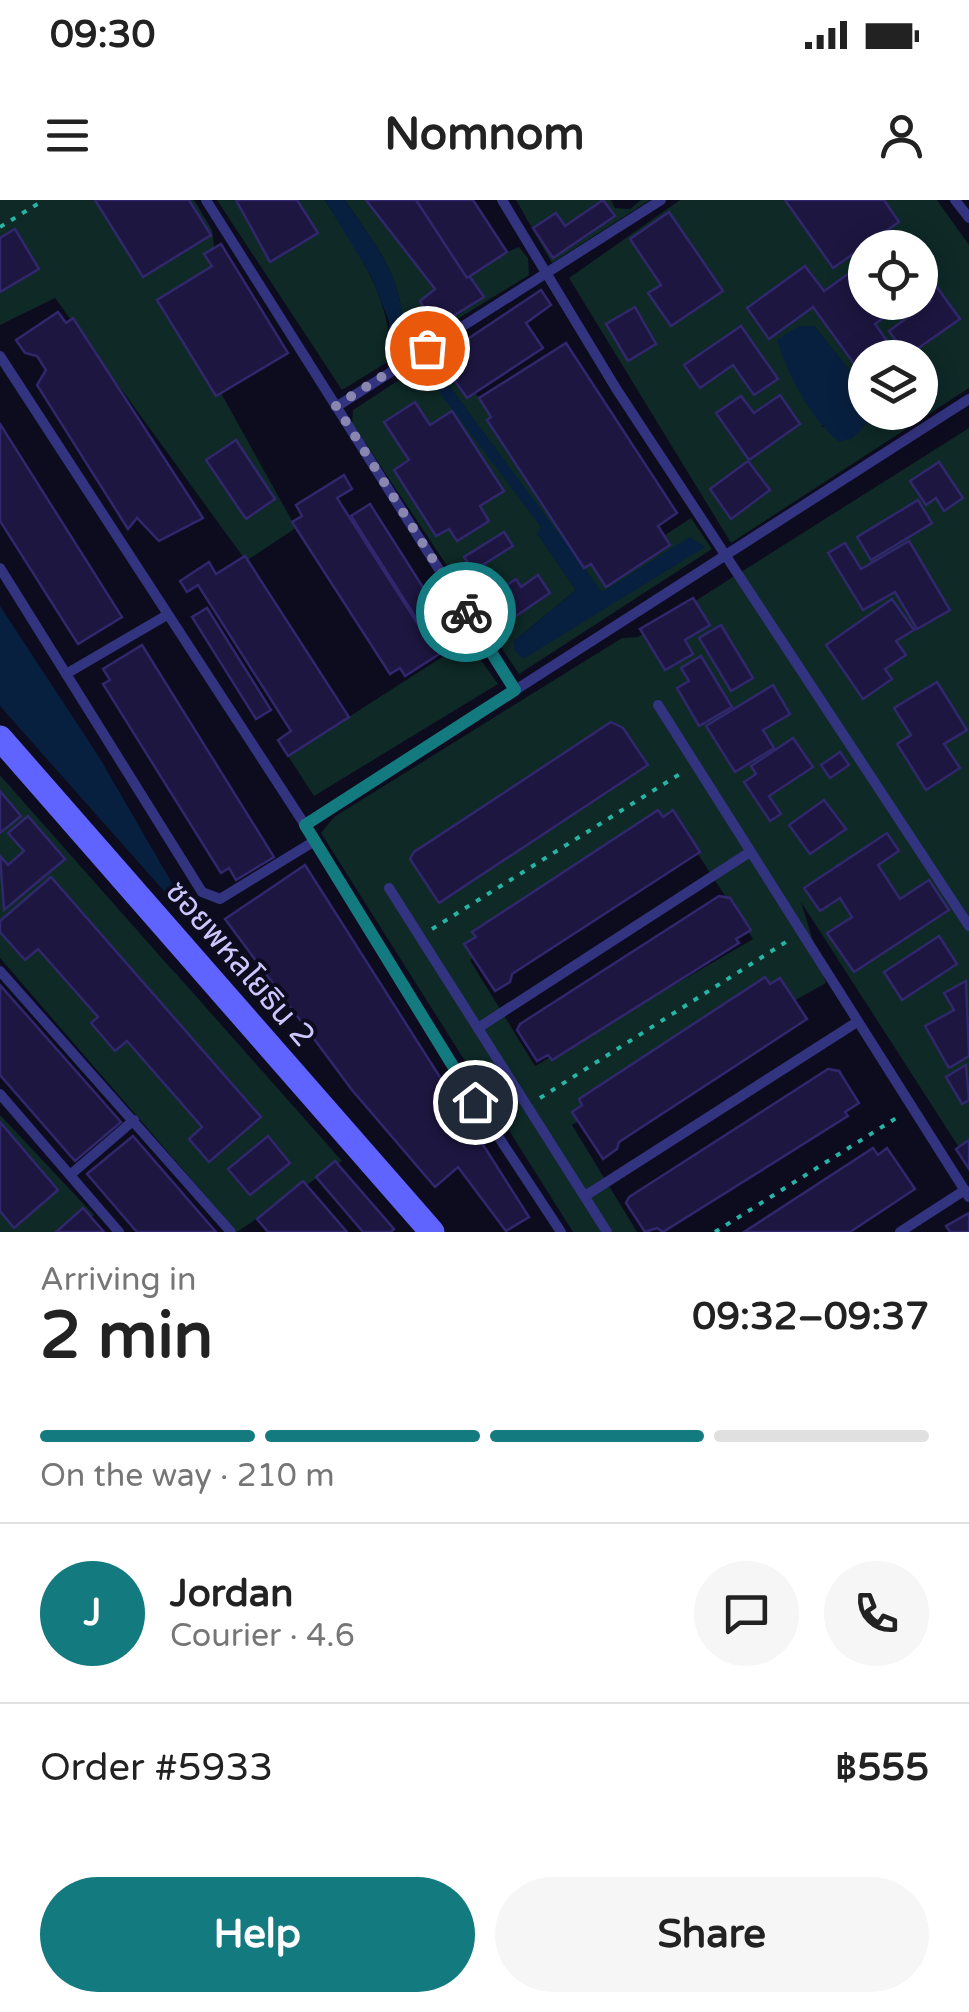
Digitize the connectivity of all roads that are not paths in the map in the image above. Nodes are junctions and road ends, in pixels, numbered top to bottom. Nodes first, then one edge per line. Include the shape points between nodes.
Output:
1 (206, 200) edge
2 (502, 200) edge
3 (661, 200) edge
4 (955, 200) edge
5 (969, 218) edge
6 (549, 271) junction
7 (0, 356) edge
8 (969, 399) edge
9 (336, 406) junction
10 (724, 554) junction
11 (0, 568) edge
12 (167, 615) junction
13 (66, 674) junction
14 (515, 690) junction
15 (658, 705) dead end
16 (0, 738) edge
17 (305, 825) junction
18 (313, 842) junction
19 (750, 852) junction
20 (389, 888) dead end
21 (969, 926) edge
22 (0, 971) edge
23 (858, 1022) junction
24 (478, 1028) junction
25 (0, 1094) edge
26 (134, 1120) junction
27 (70, 1175) junction
28 (967, 1194) edge
29 (585, 1196) junction
30 (118, 1232) edge
31 (232, 1232) edge
32 (432, 1232) edge
33 (561, 1232) edge
34 (607, 1232) edge
35 (900, 1232) edge

1 - 9 lane
2 - 6 lane
3 - 6 lane
4 - 5 lane
6 - 9 lane
6 - 10 lane
7 - 12 lane
8 - 10 lane
9 - 14 lane
10 - 14 lane
10 - 21 lane
11 - 13 lane
12 - 13 lane
12 - 17 lane
13 - 18 lane via 202,892 220,899
14 - 17 lane
15 - 19 lane
16 - 32 street, ซอยพหลโยธิน 2
17 - 18 lane
18 - 33 lane
19 - 23 lane
19 - 24 lane
20 - 24 lane
22 - 26 lane
23 - 28 lane
23 - 29 lane
24 - 29 lane
25 - 27 lane
26 - 27 lane
26 - 31 lane
27 - 30 lane
28 - 35 lane
29 - 34 lane

